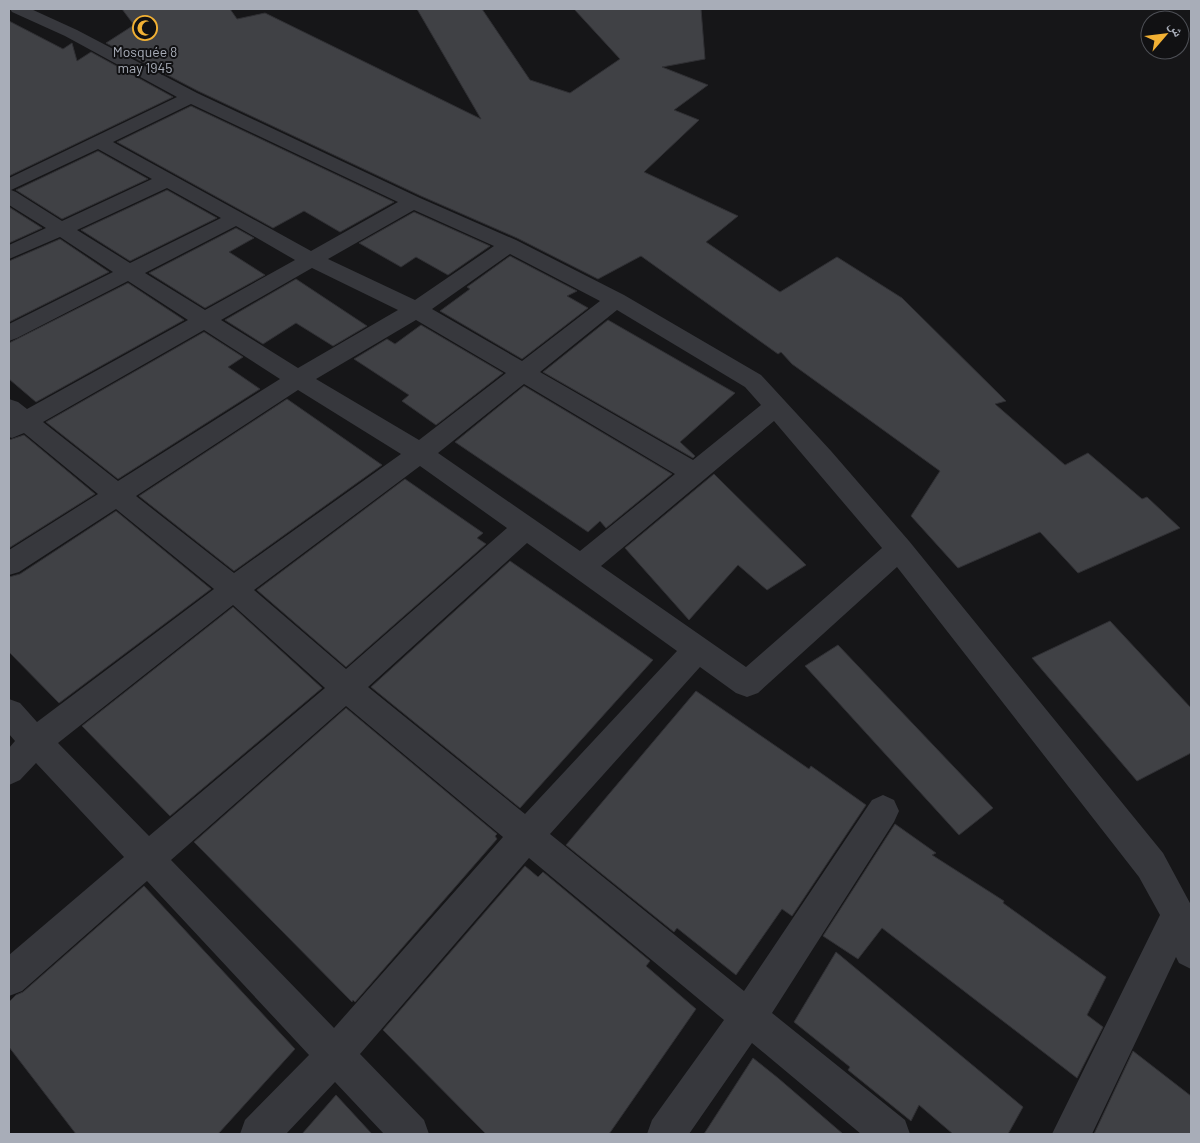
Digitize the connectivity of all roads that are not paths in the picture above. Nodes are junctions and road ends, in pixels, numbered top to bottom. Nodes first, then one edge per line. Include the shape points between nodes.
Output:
1 (18, 9) edge
2 (59, 9) edge
3 (71, 33) junction
4 (190, 97) junction
5 (98, 142) junction
6 (167, 180) junction
7 (9, 185) edge
8 (9, 196) edge
9 (413, 202) junction
10 (236, 218) junction
11 (62, 229) junction
12 (509, 245) junction
13 (9, 253) edge
14 (312, 260) junction
15 (130, 271) junction
16 (616, 300) junction
17 (416, 310) junction
18 (205, 320) junction
19 (9, 333) edge
20 (523, 373) junction
21 (298, 379) junction
22 (776, 406) junction
23 (14, 420) edge
24 (420, 453) junction
25 (694, 473) junction
26 (117, 495) junction
27 (526, 527) junction
28 (899, 549) junction
29 (9, 564) edge
30 (581, 566) junction
31 (234, 589) junction
32 (698, 649) junction
33 (346, 688) junction
34 (9, 713) edge
35 (36, 741) junction
36 (9, 770) edge
37 (883, 811) dead end
38 (527, 836) junction
39 (148, 858) junction
40 (1178, 915) junction
41 (1191, 951) edge
42 (9, 978) edge
43 (748, 1017) junction
44 (335, 1055) junction
45 (259, 1134) edge
46 (410, 1134) edge
47 (666, 1134) edge
48 (891, 1134) edge
49 (1072, 1134) edge

1 - 3 street
2 - 3 street
3 - 4 street
4 - 5 street
4 - 9 street
5 - 6 street
5 - 7 street
6 - 10 street
6 - 11 street
8 - 11 street
9 - 12 street
9 - 14 street
10 - 14 street
10 - 15 street
11 - 13 street
11 - 15 street
12 - 16 street
12 - 17 street
14 - 17 street
14 - 18 street
15 - 18 street
15 - 19 street
16 - 20 street
16 - 22 street via 753,381
17 - 20 street
17 - 21 street
18 - 21 street
18 - 23 street
20 - 24 street
20 - 25 street
21 - 24 street
21 - 26 street
22 - 25 street
22 - 28 street
23 - 26 street
24 - 27 street
24 - 31 street
25 - 30 street
26 - 29 street
26 - 31 street
27 - 30 street
27 - 33 street
28 - 32 street via 747,684
28 - 40 street via 1151,865
30 - 32 street
31 - 33 street
31 - 35 street
32 - 38 street
33 - 38 street
33 - 39 street
34 - 35 street
35 - 36 street
35 - 39 street
37 - 43 street
38 - 43 street
38 - 44 street
39 - 42 street
39 - 44 street
40 - 41 street
40 - 49 street
43 - 47 street
43 - 48 street
44 - 45 street
44 - 46 street

